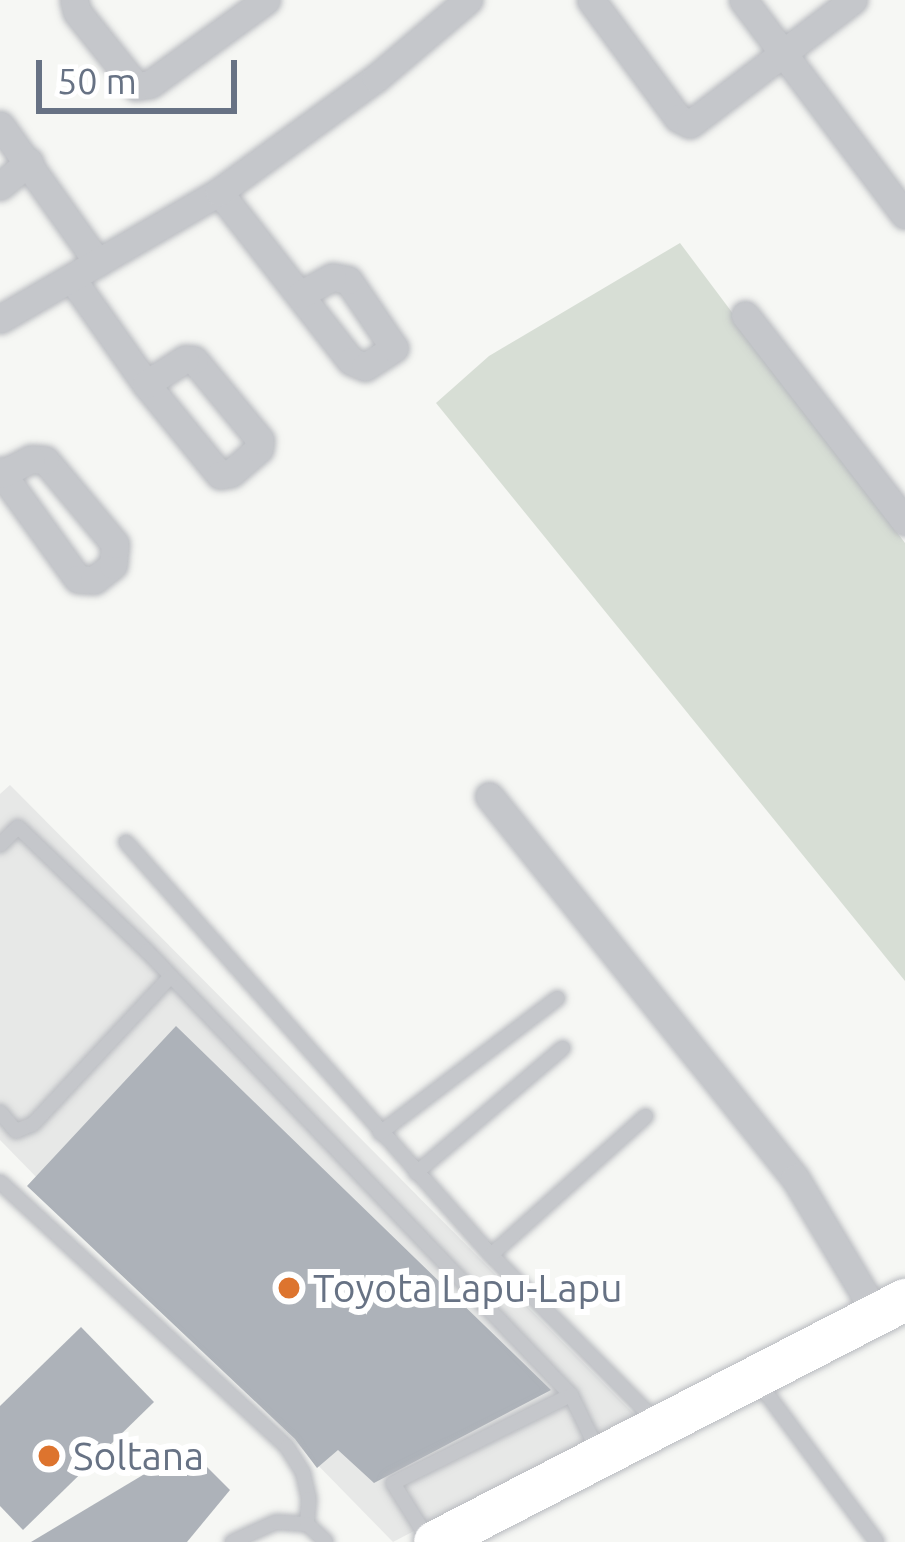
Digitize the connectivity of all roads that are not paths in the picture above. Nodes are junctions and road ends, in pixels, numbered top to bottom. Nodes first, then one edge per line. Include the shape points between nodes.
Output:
1 (74, 0) edge
2 (266, 0) edge
3 (468, 0) edge
4 (591, 0) edge
5 (743, 0) edge
6 (853, 0) edge
7 (783, 55) junction
8 (0, 125) edge
9 (29, 162) junction
10 (0, 186) edge
11 (219, 192) junction
12 (905, 215) edge
13 (98, 263) junction
14 (72, 279) junction
15 (302, 294) dead end
16 (745, 315) dead end
17 (0, 319) edge
18 (146, 385) dead end
19 (1, 472) edge
20 (903, 514) edge
21 (489, 796) dead end
22 (126, 842) dead end
23 (0, 845) edge
24 (170, 977) junction
25 (558, 998) dead end
26 (563, 1048) dead end
27 (0, 1112) edge
28 (646, 1116) dead end
29 (380, 1133) junction
30 (416, 1173) junction
31 (0, 1182) edge
32 (491, 1255) junction
33 (891, 1307) edge
34 (754, 1378) junction
35 (571, 1395) junction
36 (661, 1426) junction
37 (600, 1455) junction
38 (307, 1524) junction
39 (232, 1542) edge
40 (326, 1542) edge
41 (432, 1542) edge
42 (877, 1542) edge

1 - 2 street via 136,86 150,84
3 - 11 street
4 - 7 street via 690,124
5 - 7 street
6 - 7 street
7 - 12 street
8 - 9 street
9 - 10 street
9 - 13 street
11 - 13 street
11 - 15 street
13 - 14 street
14 - 17 street
14 - 18 street
16 - 20 street
19 - 19 street via 78,579 94,580 113,565 115,544 45,460
21 - 33 street
22 - 29 lane
23 - 24 lane via 18,827
24 - 27 lane via 33,1124 16,1131
24 - 35 lane
25 - 29 lane
26 - 30 lane
28 - 32 lane
29 - 30 lane
30 - 32 lane
31 - 38 lane via 287,1447 310,1498
32 - 36 lane
33 - 34 main road
34 - 36 main road
34 - 42 lane
35 - 37 lane
35 - 41 lane via 393,1484
36 - 37 main road
37 - 41 main road
38 - 39 lane via 276,1522
38 - 40 lane

